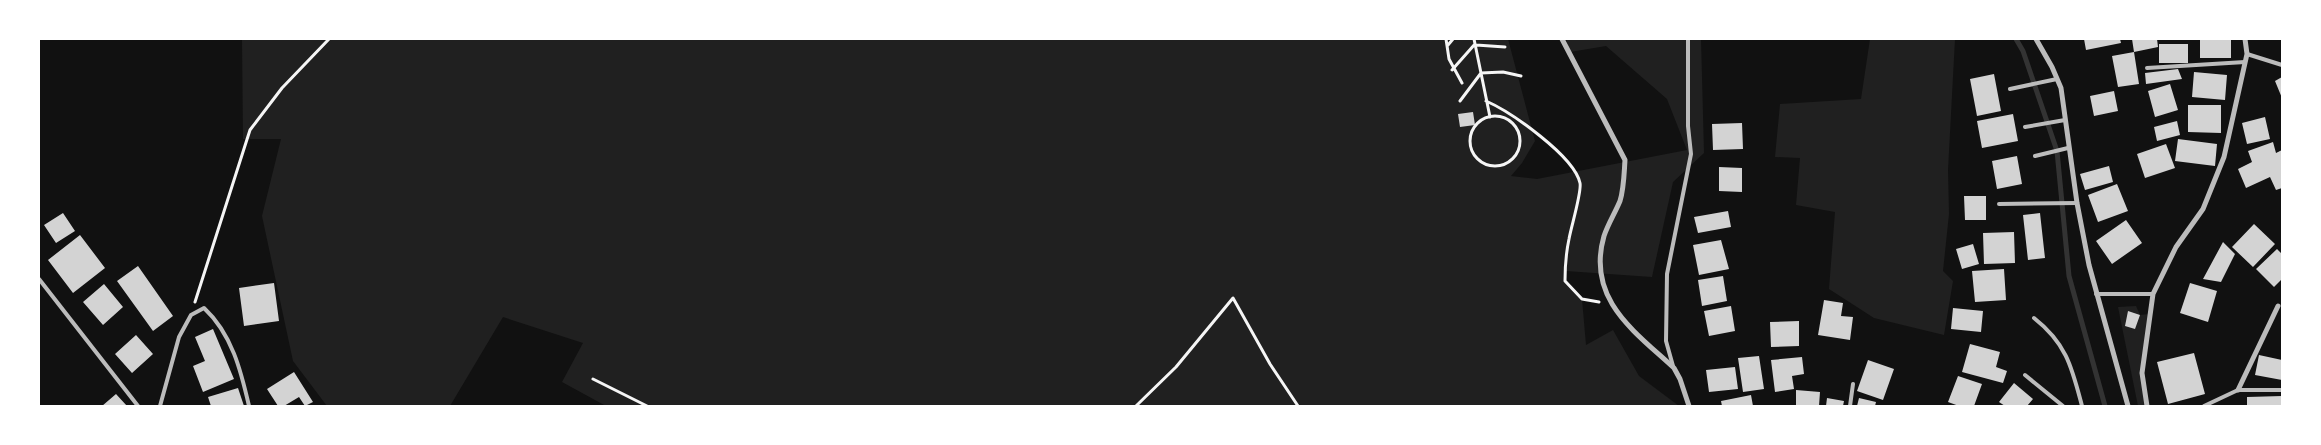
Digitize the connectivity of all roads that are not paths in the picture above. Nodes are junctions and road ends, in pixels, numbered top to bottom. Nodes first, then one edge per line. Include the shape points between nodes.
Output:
1 (1562, 39) edge
2 (1688, 39) edge
3 (2036, 39) edge
4 (2245, 39) edge
5 (2247, 54) junction
6 (2245, 62) junction
7 (2282, 65) edge
8 (2147, 68) dead end
9 (2057, 79) junction
10 (2010, 89) dead end
11 (2065, 120) junction
12 (2025, 127) dead end
13 (2066, 148) junction
14 (2035, 156) dead end
15 (2077, 203) junction
16 (1999, 204) dead end
17 (39, 279) edge
18 (2096, 294) junction
19 (2154, 294) junction
20 (2278, 306) dead end
21 (2034, 318) dead end
22 (1674, 368) junction
23 (2026, 375) dead end
24 (1853, 384) dead end
25 (2238, 390) junction
26 (2282, 390) edge
27 (138, 406) edge
28 (160, 406) edge
29 (249, 406) edge
30 (1689, 406) edge
31 (1850, 406) edge
32 (2063, 406) edge
33 (2082, 406) edge
34 (2128, 406) edge
35 (2147, 406) edge
36 (2204, 406) edge

1 - 22 street via 1625,160 1620,201 1604,236 1601,282 1612,304 1632,330
2 - 22 lane via 1691,154 1667,274 1666,341
3 - 9 street
4 - 5 street
5 - 6 street
5 - 7 lane
6 - 8 lane
6 - 19 street via 2224,157 2202,209 2176,247
9 - 10 lane
9 - 11 street
11 - 12 lane
11 - 13 street
13 - 14 lane
13 - 15 street
15 - 16 lane
15 - 18 street
17 - 27 lane
18 - 19 lane
18 - 34 street
19 - 35 street via 2142,373
20 - 25 street
21 - 33 lane via 2048,329 2070,360
22 - 30 street
23 - 32 lane
24 - 31 lane
25 - 26 lane
25 - 36 lane
28 - 29 lane via 179,337 191,315 204,308 217,320 240,365

